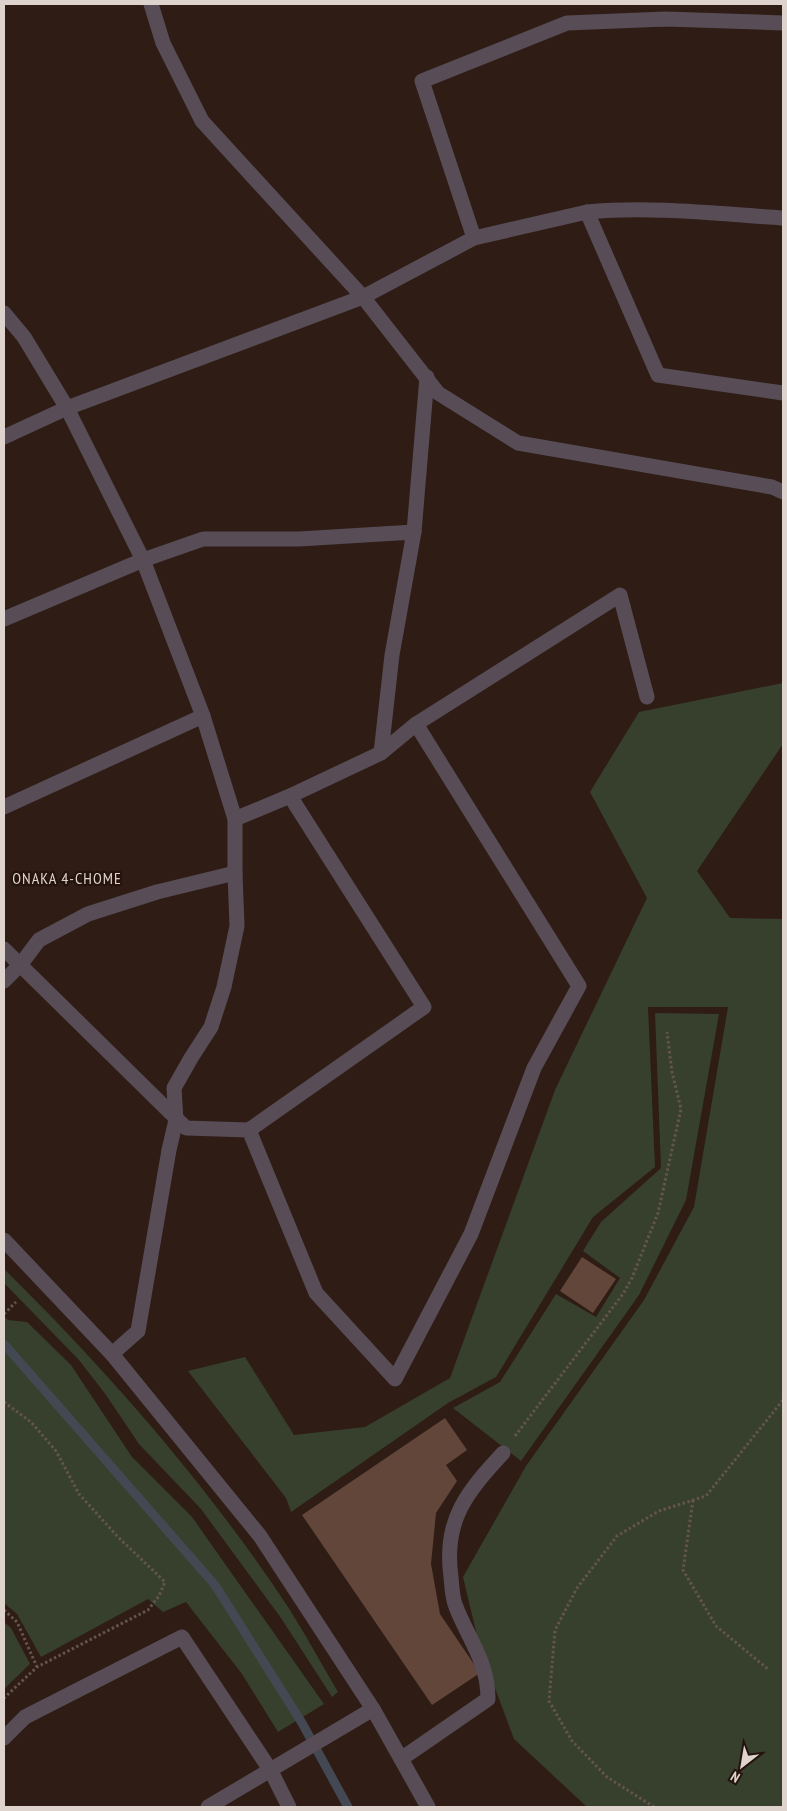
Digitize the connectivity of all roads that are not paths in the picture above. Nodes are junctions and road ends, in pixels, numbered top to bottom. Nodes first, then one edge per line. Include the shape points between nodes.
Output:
1 (151, 4) edge
2 (783, 24) edge
3 (587, 212) junction
4 (783, 218) edge
5 (474, 238) junction
6 (363, 297) junction
7 (4, 313) edge
8 (427, 377) junction
9 (783, 393) edge
10 (67, 408) junction
11 (4, 437) edge
12 (783, 492) edge
13 (414, 532) junction
14 (143, 560) junction
15 (4, 619) edge
16 (647, 697) dead end
17 (203, 716) junction
18 (416, 724) junction
19 (381, 753) junction
20 (290, 796) junction
21 (4, 807) edge
22 (235, 818) junction
23 (234, 873) junction
24 (4, 949) edge
25 (21, 964) junction
26 (4, 980) edge
27 (176, 1120) junction
28 (249, 1130) junction
29 (4, 1240) edge
30 (112, 1354) junction
31 (503, 1453) road end
32 (373, 1709) junction
33 (4, 1738) edge
34 (401, 1758) junction
35 (271, 1771) junction
36 (208, 1807) edge
37 (288, 1807) edge
38 (428, 1807) edge

1 - 6 street via 163,43 202,121
2 - 5 street via 666,19 567,23 422,81
3 - 4 street via 675,211
3 - 5 street
3 - 9 street via 658,374
5 - 6 street
6 - 8 street
6 - 10 street
7 - 10 street via 24,337
8 - 12 street via 438,393 518,443 772,487
8 - 13 street
10 - 11 street
10 - 14 street
13 - 14 street via 299,539 203,539
13 - 19 street via 392,655
14 - 15 street
14 - 17 street
16 - 18 street via 620,595
17 - 21 street
17 - 22 street
18 - 19 street
18 - 28 street via 579,986 534,1068 470,1234 395,1379 316,1292
19 - 20 street
20 - 22 street
20 - 28 street via 424,1007
22 - 23 street
23 - 25 street via 157,892 88,914 39,940
23 - 27 street via 238,926 224,987 211,1027 174,1088
24 - 25 street
25 - 26 street
25 - 27 street
27 - 28 street via 186,1128
27 - 30 street via 168,1150 138,1331
29 - 30 street
30 - 32 street via 260,1536
31 - 34 street via 473,1486 454,1518 449,1561 455,1606 488,1678 488,1699
32 - 34 street
32 - 35 street
33 - 35 street via 24,1717 182,1637
34 - 38 street
35 - 36 street
35 - 37 street

